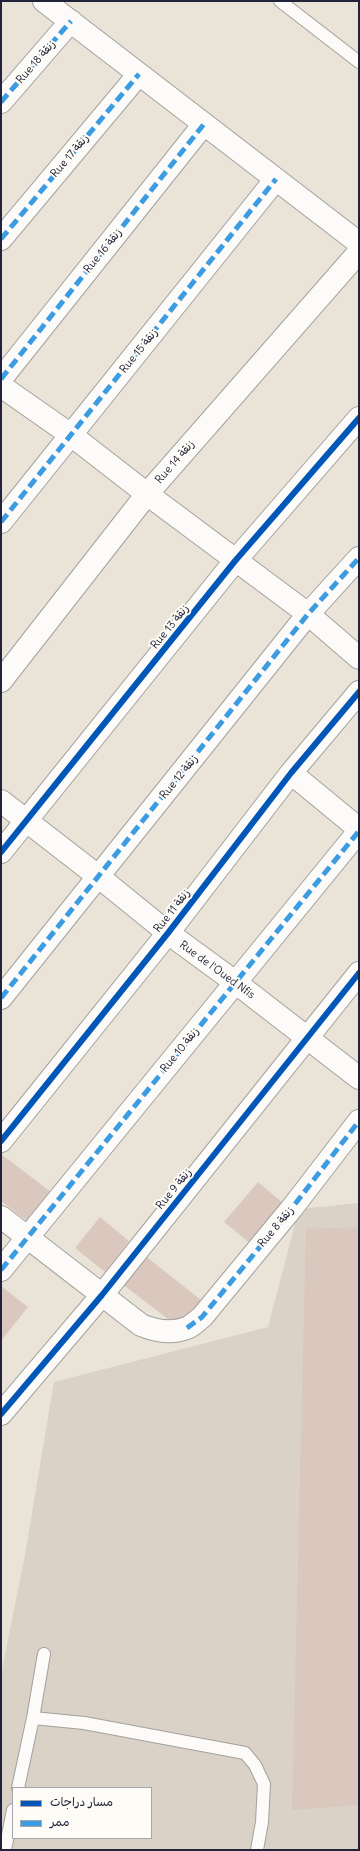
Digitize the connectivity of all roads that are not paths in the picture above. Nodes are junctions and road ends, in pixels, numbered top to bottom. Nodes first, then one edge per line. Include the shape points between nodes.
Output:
1 (44, 1) edge
2 (280, 1) edge
3 (71, 22) junction
4 (359, 62) edge
5 (139, 74) junction
6 (1, 102) edge
7 (204, 124) junction
8 (276, 179) junction
9 (1, 239) edge
10 (359, 243) edge
11 (359, 252) edge
12 (1, 379) edge
13 (1, 386) edge
14 (359, 418) edge
15 (70, 435) junction
16 (147, 494) junction
17 (1, 522) edge
18 (359, 558) edge
19 (236, 561) junction
20 (308, 614) junction
21 (359, 658) edge
22 (1, 681) edge
23 (359, 692) edge
24 (291, 773) junction
25 (1, 801) edge
26 (26, 821) junction
27 (359, 830) edge
28 (1, 852) edge
29 (99, 877) junction
30 (168, 933) junction
31 (359, 973) edge
32 (235, 982) junction
33 (1, 998) edge
34 (307, 1038) junction
35 (359, 1078) edge
36 (359, 1121) edge
37 (1, 1141) edge
38 (1, 1217) edge
39 (27, 1238) junction
40 (1, 1270) edge
41 (102, 1295) junction
42 (1, 1414) edge
43 (44, 1654) dead end
44 (33, 1718) junction
45 (18, 1787) edge
46 (12, 1815) edge
47 (5, 1850) edge
48 (257, 1850) edge

1 - 3 street
2 - 4 lane
3 - 5 street
3 - 6 street, Rue 18 زنقة
5 - 7 street
5 - 9 street, Rue 17 زنقة
7 - 8 street
7 - 12 street, Rue 16 زنقة
8 - 10 street
8 - 15 street, Rue 15 زنقة
11 - 16 street, Rue 14 زنقة
13 - 15 street
14 - 19 street, Rue 13 زنقة
15 - 16 street
15 - 17 street, Rue 15 زنقة
16 - 19 street
16 - 22 street, Rue 14 زنقة
18 - 20 street, Rue 12 زنقة
19 - 20 street
19 - 26 street, Rue 13 زنقة
20 - 21 street
20 - 29 street, Rue 12 زنقة
23 - 24 street, Rue 11 زنقة
24 - 27 street
24 - 30 street, Rue 11 زنقة
25 - 26 street, Rue de l'Oued Nfis
26 - 28 street, Rue 13 زنقة
26 - 29 street, Rue de l'Oued Nfis
27 - 32 street, Rue 10 زنقة
29 - 30 street, Rue de l'Oued Nfis
29 - 33 street, Rue 12 زنقة
30 - 32 street, Rue de l'Oued Nfis
30 - 37 street, Rue 11 زنقة
31 - 34 street, Rue 9 زنقة
32 - 34 street, Rue de l'Oued Nfis
32 - 39 street, Rue 10 زنقة
34 - 35 street, Rue de l'Oued Nfis
34 - 41 street, Rue 9 زنقة
36 - 41 street, Rue 8 زنقة via 292,1208 202,1317 188,1328 168,1332 153,1331 141,1325
38 - 39 street
39 - 40 street, Rue 10 زنقة
39 - 41 street
41 - 42 street, Rue 9 زنقة
43 - 44 lane
44 - 45 lane
44 - 48 lane via 84,1723 245,1752 255,1764 264,1784 262,1822
46 - 47 lane

